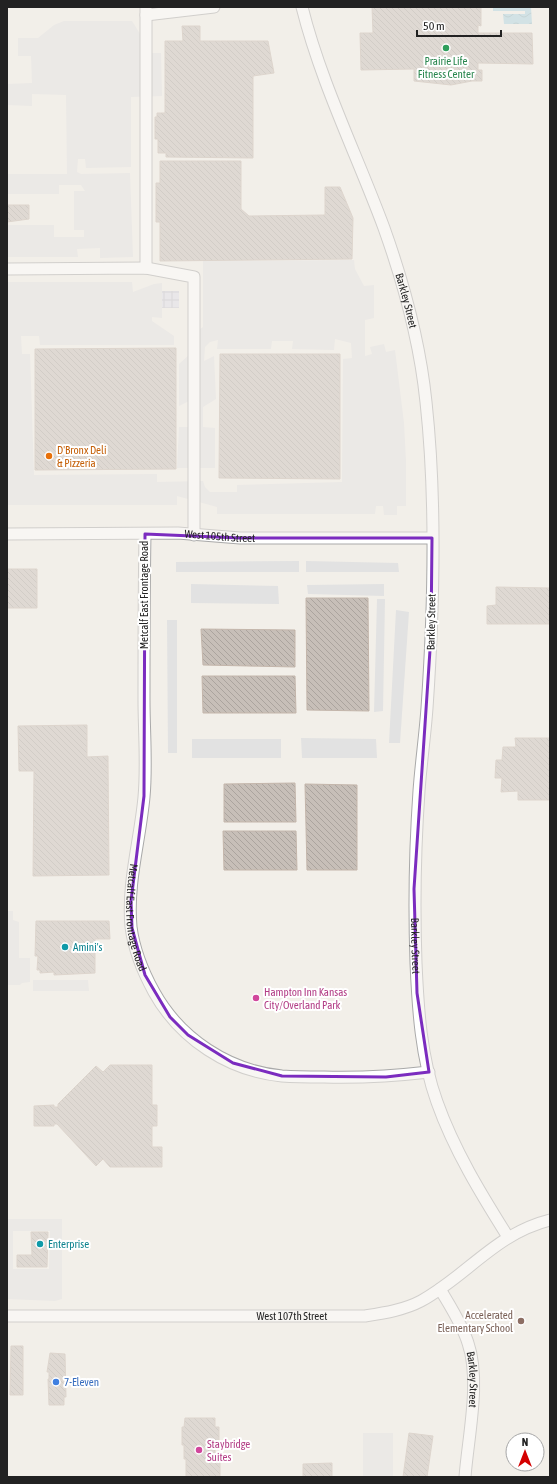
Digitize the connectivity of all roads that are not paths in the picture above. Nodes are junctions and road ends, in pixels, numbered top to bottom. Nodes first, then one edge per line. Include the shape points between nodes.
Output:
1 (214, 7) edge
2 (302, 7) edge
3 (146, 11) edge
4 (146, 268) junction
5 (7, 269) edge
6 (7, 534) edge
7 (145, 534) junction
8 (194, 535) junction
9 (432, 538) junction
10 (429, 1072) junction
11 (550, 1220) edge
12 (508, 1237) junction
13 (440, 1289) junction
14 (7, 1316) edge
15 (465, 1477) edge

1 - 3 street
2 - 9 street, Barkley Street via 312,43 384,229 408,306 426,398 432,485
3 - 4 street
4 - 5 street
4 - 8 street via 194,277
6 - 7 street, West 105th Street
7 - 8 street, West 105th Street
7 - 10 street, Metcalf East Frontage Road via 144,796 132,868 131,901 132,928 145,975 170,1017 188,1035 206,1049 258,1072 282,1076 386,1077
8 - 9 street, West 105th Street via 240,538
9 - 10 street, Barkley Street via 431,635 414,890 417,993 421,1033
10 - 12 street, Barkley Street via 436,1100 455,1145
11 - 12 street, West 107th Street via 517,1231
12 - 13 street, West 107th Street
13 - 14 street, West 107th Street via 407,1307 365,1316
13 - 15 street, Barkley Street via 463,1327 473,1359 474,1377

